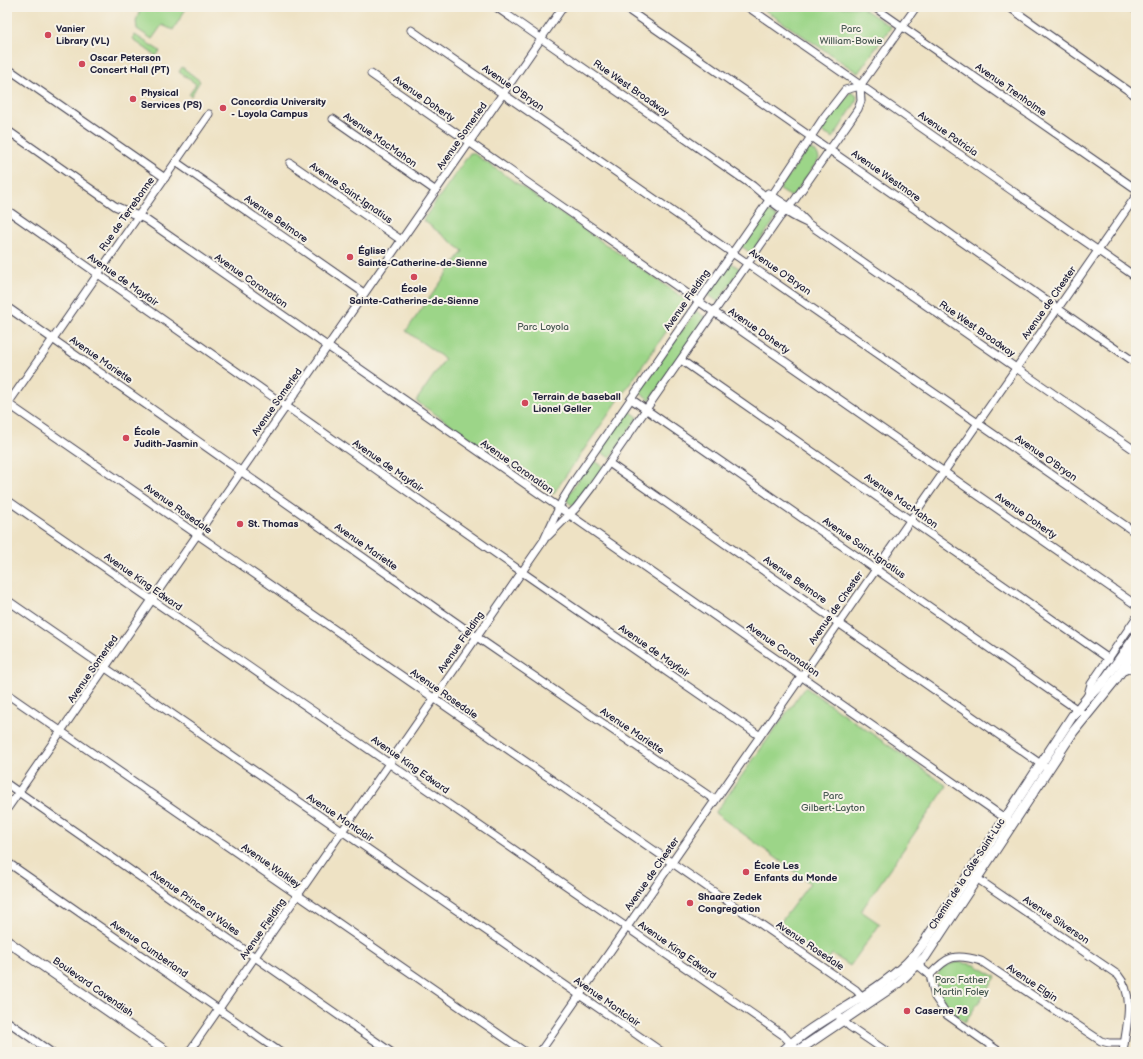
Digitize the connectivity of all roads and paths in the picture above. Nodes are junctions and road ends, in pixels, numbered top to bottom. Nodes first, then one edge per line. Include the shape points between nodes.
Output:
1 (496, 7) edge
2 (564, 7) edge
3 (624, 7) edge
4 (748, 7) edge
5 (874, 7) edge
6 (916, 7) edge
7 (1009, 7) edge
8 (1132, 7) edge
9 (1136, 10) edge
10 (902, 26) junction
11 (411, 30) dead end
12 (542, 39) junction
13 (7, 68) edge
14 (371, 74) dead end
15 (860, 86) junction
16 (504, 94) junction
17 (1136, 96) edge
18 (209, 114) dead end
19 (333, 119) dead end
20 (7, 130) edge
21 (810, 136) junction
22 (470, 142) junction
23 (830, 150) junction
24 (176, 162) junction
25 (290, 163) dead end
26 (165, 178) junction
27 (1136, 189) edge
28 (436, 191) junction
29 (1136, 196) edge
30 (770, 197) junction
31 (787, 209) junction
32 (7, 210) edge
33 (138, 217) junction
34 (401, 240) junction
35 (1098, 250) junction
36 (732, 252) junction
37 (748, 263) junction
38 (98, 274) junction
39 (1136, 277) edge
40 (364, 293) junction
41 (698, 301) junction
42 (7, 307) edge
43 (1058, 308) junction
44 (714, 312) junction
45 (53, 339) junction
46 (327, 346) junction
47 (681, 360) junction
48 (1136, 363) edge
49 (1016, 367) junction
50 (631, 399) junction
51 (7, 404) edge
52 (286, 407) junction
53 (646, 410) junction
54 (978, 422) junction
55 (1136, 451) edge
56 (609, 464) junction
57 (944, 471) junction
58 (241, 472) junction
59 (7, 500) edge
60 (559, 508) junction
61 (569, 515) junction
62 (910, 519) junction
63 (1136, 533) edge
64 (197, 535) junction
65 (544, 540) junction
66 (876, 568) junction
67 (522, 572) junction
68 (7, 600) edge
69 (152, 600) junction
70 (1136, 606) edge
71 (1136, 618) edge
72 (839, 622) junction
73 (1136, 636) edge
74 (477, 637) junction
75 (1136, 650) edge
76 (1109, 658) junction
77 (1136, 666) edge
78 (105, 668) junction
79 (1121, 672) junction
80 (802, 676) junction
81 (7, 694) edge
82 (1087, 698) junction
83 (434, 699) junction
84 (1077, 710) junction
85 (1085, 715) junction
86 (61, 731) junction
87 (760, 736) junction
88 (390, 763) junction
89 (1040, 763) junction
90 (1048, 769) junction
91 (7, 784) edge
92 (19, 792) junction
93 (715, 800) junction
94 (7, 809) edge
95 (1005, 818) junction
96 (1013, 823) junction
97 (343, 831) junction
98 (7, 862) edge
99 (672, 862) junction
100 (969, 873) junction
101 (977, 878) junction
102 (298, 896) junction
103 (627, 927) junction
104 (7, 941) edge
105 (256, 957) junction
106 (914, 962) junction
107 (930, 975) junction
108 (580, 995) junction
109 (865, 1000) junction
110 (219, 1009) junction
111 (839, 1016) junction
112 (7, 1021) edge
113 (1124, 1043) junction
114 (796, 1050) edge
115 (51, 1052) edge
116 (166, 1052) edge
117 (190, 1052) edge
118 (280, 1052) edge
119 (392, 1052) edge
120 (525, 1052) edge
121 (540, 1052) edge
122 (662, 1052) edge
123 (782, 1052) edge
124 (887, 1052) edge
125 (1000, 1052) edge
126 (1124, 1052) edge

1 - 12 street, Rue West Broadway
2 - 12 street, Avenue Somerled
3 - 21 street, Avenue Westmore
4 - 15 street, Avenue Patricia
5 - 10 street, Avenue Trenholme
6 - 10 street
7 - 17 street
8 - 9 street
10 - 15 street
10 - 27 street, Avenue Trenholme
11 - 16 street, Avenue O'Bryan
12 - 16 street, Avenue Somerled
12 - 30 street, Rue West Broadway
13 - 26 street
14 - 22 street, Avenue Doherty
15 - 21 street, Avenue Fielding via 845,90
15 - 23 street, Avenue Fielding via 860,105
15 - 35 street, Avenue Patricia
16 - 22 street, Avenue Somerled
16 - 36 street, Avenue O'Bryan
18 - 24 street, Rue de Terrebonne
19 - 28 street, Avenue MacMahon
20 - 33 street, Avenue Coronation via 115,206
21 - 23 street, Avenue Westmore
21 - 30 street, Avenue Fielding
22 - 28 street, Avenue Somerled
22 - 41 street, Avenue Doherty
23 - 31 street, Avenue Fielding
23 - 43 street, Avenue Westmore
24 - 26 street, Rue de Terrebonne
24 - 40 street, Avenue Belmore
25 - 34 street, Avenue Saint-Ignatius
26 - 33 street, Rue de Terrebonne
28 - 34 street, Avenue Somerled
29 - 35 street, Avenue de Chester
30 - 31 street, Rue West Broadway
30 - 36 street, Avenue Fielding
31 - 37 street, Avenue Fielding
31 - 49 street, Rue West Broadway
32 - 38 street, Avenue de Mayfair
33 - 38 street, Rue de Terrebonne
33 - 46 street, Avenue Coronation via 145,219
34 - 40 street, Avenue Somerled
35 - 39 street, Avenue Patricia
35 - 43 street, Avenue de Chester
36 - 37 street, Avenue O'Bryan
36 - 41 street, Avenue Fielding
37 - 44 street, Avenue Fielding
37 - 54 street, Avenue O'Bryan
38 - 45 street, Rue de Terrebonne
38 - 52 street, Avenue de Mayfair
40 - 46 street, Avenue Somerled
41 - 44 street, Avenue Doherty
41 - 50 street, Avenue Fielding
42 - 45 street, Avenue Mariette
43 - 48 street, Avenue Westmore
43 - 49 street, Avenue de Chester
44 - 47 street, Avenue Fielding
44 - 57 street, Avenue Doherty
45 - 51 street, Rue de Terrebonne
45 - 58 street, Avenue Mariette
46 - 52 street, Avenue Somerled
46 - 60 street, Avenue Coronation
47 - 53 street, Avenue Fielding
47 - 62 street, Avenue MacMahon
49 - 54 street, Avenue de Chester
49 - 55 street, Rue West Broadway
50 - 53 street, Avenue Saint-Ignatius
50 - 60 street, Avenue Fielding via 576,478
51 - 64 street, Avenue Rosedale
52 - 58 street, Avenue Somerled
52 - 67 street, Avenue de Mayfair
53 - 56 street, Avenue Fielding
53 - 66 street, Avenue Saint-Ignatius
54 - 57 street, Avenue de Chester
54 - 63 street, Avenue O'Bryan
56 - 61 street, Avenue Fielding
56 - 72 street, Avenue Belmore
57 - 62 street, Avenue de Chester
57 - 70 street, Avenue Doherty
58 - 64 street, Avenue Somerled
58 - 74 street, Avenue Mariette
59 - 69 street, Avenue King Edward
60 - 61 street, Avenue Coronation
60 - 65 street, Avenue Fielding
61 - 65 street, Avenue Fielding
61 - 80 street, Avenue Coronation
62 - 66 street, Avenue de Chester
62 - 76 street, Avenue MacMahon
64 - 69 street, Avenue Somerled
64 - 83 street, Avenue Rosedale
65 - 67 street, Avenue Fielding
66 - 72 street, Avenue de Chester
66 - 84 street, Avenue Saint-Ignatius
67 - 74 street, Avenue Fielding
67 - 87 street, Avenue de Mayfair
68 - 78 street, Avenue Montclair
69 - 78 street, Avenue Somerled
69 - 88 street, Avenue King Edward
71 - 76 street, Chemin de la Côte-Saint-Luc
72 - 80 street, Avenue de Chester
72 - 89 street, Avenue Belmore
73 - 82 main road, Chemin de la Côte-Saint-Luc via 1103,682
74 - 83 street, Avenue Fielding
74 - 93 street, Avenue Mariette
75 - 79 main road, Chemin de la Côte-Saint-Luc
76 - 82 street, Chemin de la Côte-Saint-Luc via 1091,684
77 - 79 street, Chemin de la Côte-Saint-Luc
78 - 86 street, Avenue Somerled
78 - 97 street, Avenue Montclair
79 - 85 main road, Chemin de la Côte-Saint-Luc
80 - 87 street, Avenue de Chester
80 - 95 street, Avenue Coronation
81 - 86 street, Avenue Walkley
82 - 84 main road, Chemin de la Côte-Saint-Luc
83 - 88 street, Avenue Fielding
83 - 99 street, Avenue Rosedale
84 - 85 street, Avenue Saint-Ignatius
84 - 89 main road, Chemin de la Côte-Saint-Luc
85 - 90 main road, Chemin de la Côte-Saint-Luc
86 - 92 street, Avenue Somerled
86 - 102 street, Avenue Walkley
87 - 93 street, Avenue de Chester
88 - 97 street, Avenue Fielding
88 - 103 street, Avenue King Edward
89 - 90 street, Avenue Belmore
89 - 95 main road, Chemin de la Côte-Saint-Luc
90 - 96 main road, Chemin de la Côte-Saint-Luc
91 - 92 street, Avenue Prince of Wales
92 - 94 street, Avenue Somerled
92 - 105 street, Avenue Prince of Wales
93 - 99 street, Avenue de Chester
95 - 96 street, Avenue Coronation
95 - 100 main road, Chemin de la Côte-Saint-Luc
96 - 101 main road, Chemin de la Côte-Saint-Luc
97 - 102 street, Avenue Fielding
97 - 108 street, Avenue Montclair
98 - 110 street, Avenue Cumberland
99 - 103 street, Avenue de Chester
99 - 109 street, Avenue Rosedale via 856,990
100 - 101 street, Avenue Silverson
100 - 106 main road, Chemin de la Côte-Saint-Luc via 925,940
101 - 106 main road, Chemin de la Côte-Saint-Luc via 930,950
101 - 113 street, Avenue Silverson via 1121,978 1128,996
102 - 105 street, Avenue Fielding
102 - 120 street, Avenue Walkley
103 - 108 street, Avenue de Chester
103 - 114 street, Avenue King Edward via 776,1031
104 - 116 main road, Boulevard Cavendish
105 - 110 street, Avenue Fielding
105 - 119 street, Avenue Prince of Wales
106 - 107 street
106 - 109 main road, Chemin de la Côte-Saint-Luc via 898,983
107 - 113 street, Avenue Elgin via 940,963 950,958 981,961 1101,1041 1109,1044
107 - 125 street via 935,998 947,1015
108 - 121 street, Avenue de Chester
108 - 122 street, Avenue Montclair
109 - 111 main road, Chemin de la Côte-Saint-Luc
110 - 117 street, Avenue Fielding
110 - 118 street, Avenue Cumberland
111 - 114 main road, Chemin de la Côte-Saint-Luc
111 - 124 street
112 - 115 street
113 - 126 street
114 - 123 main road, Chemin de la Côte-Saint-Luc

